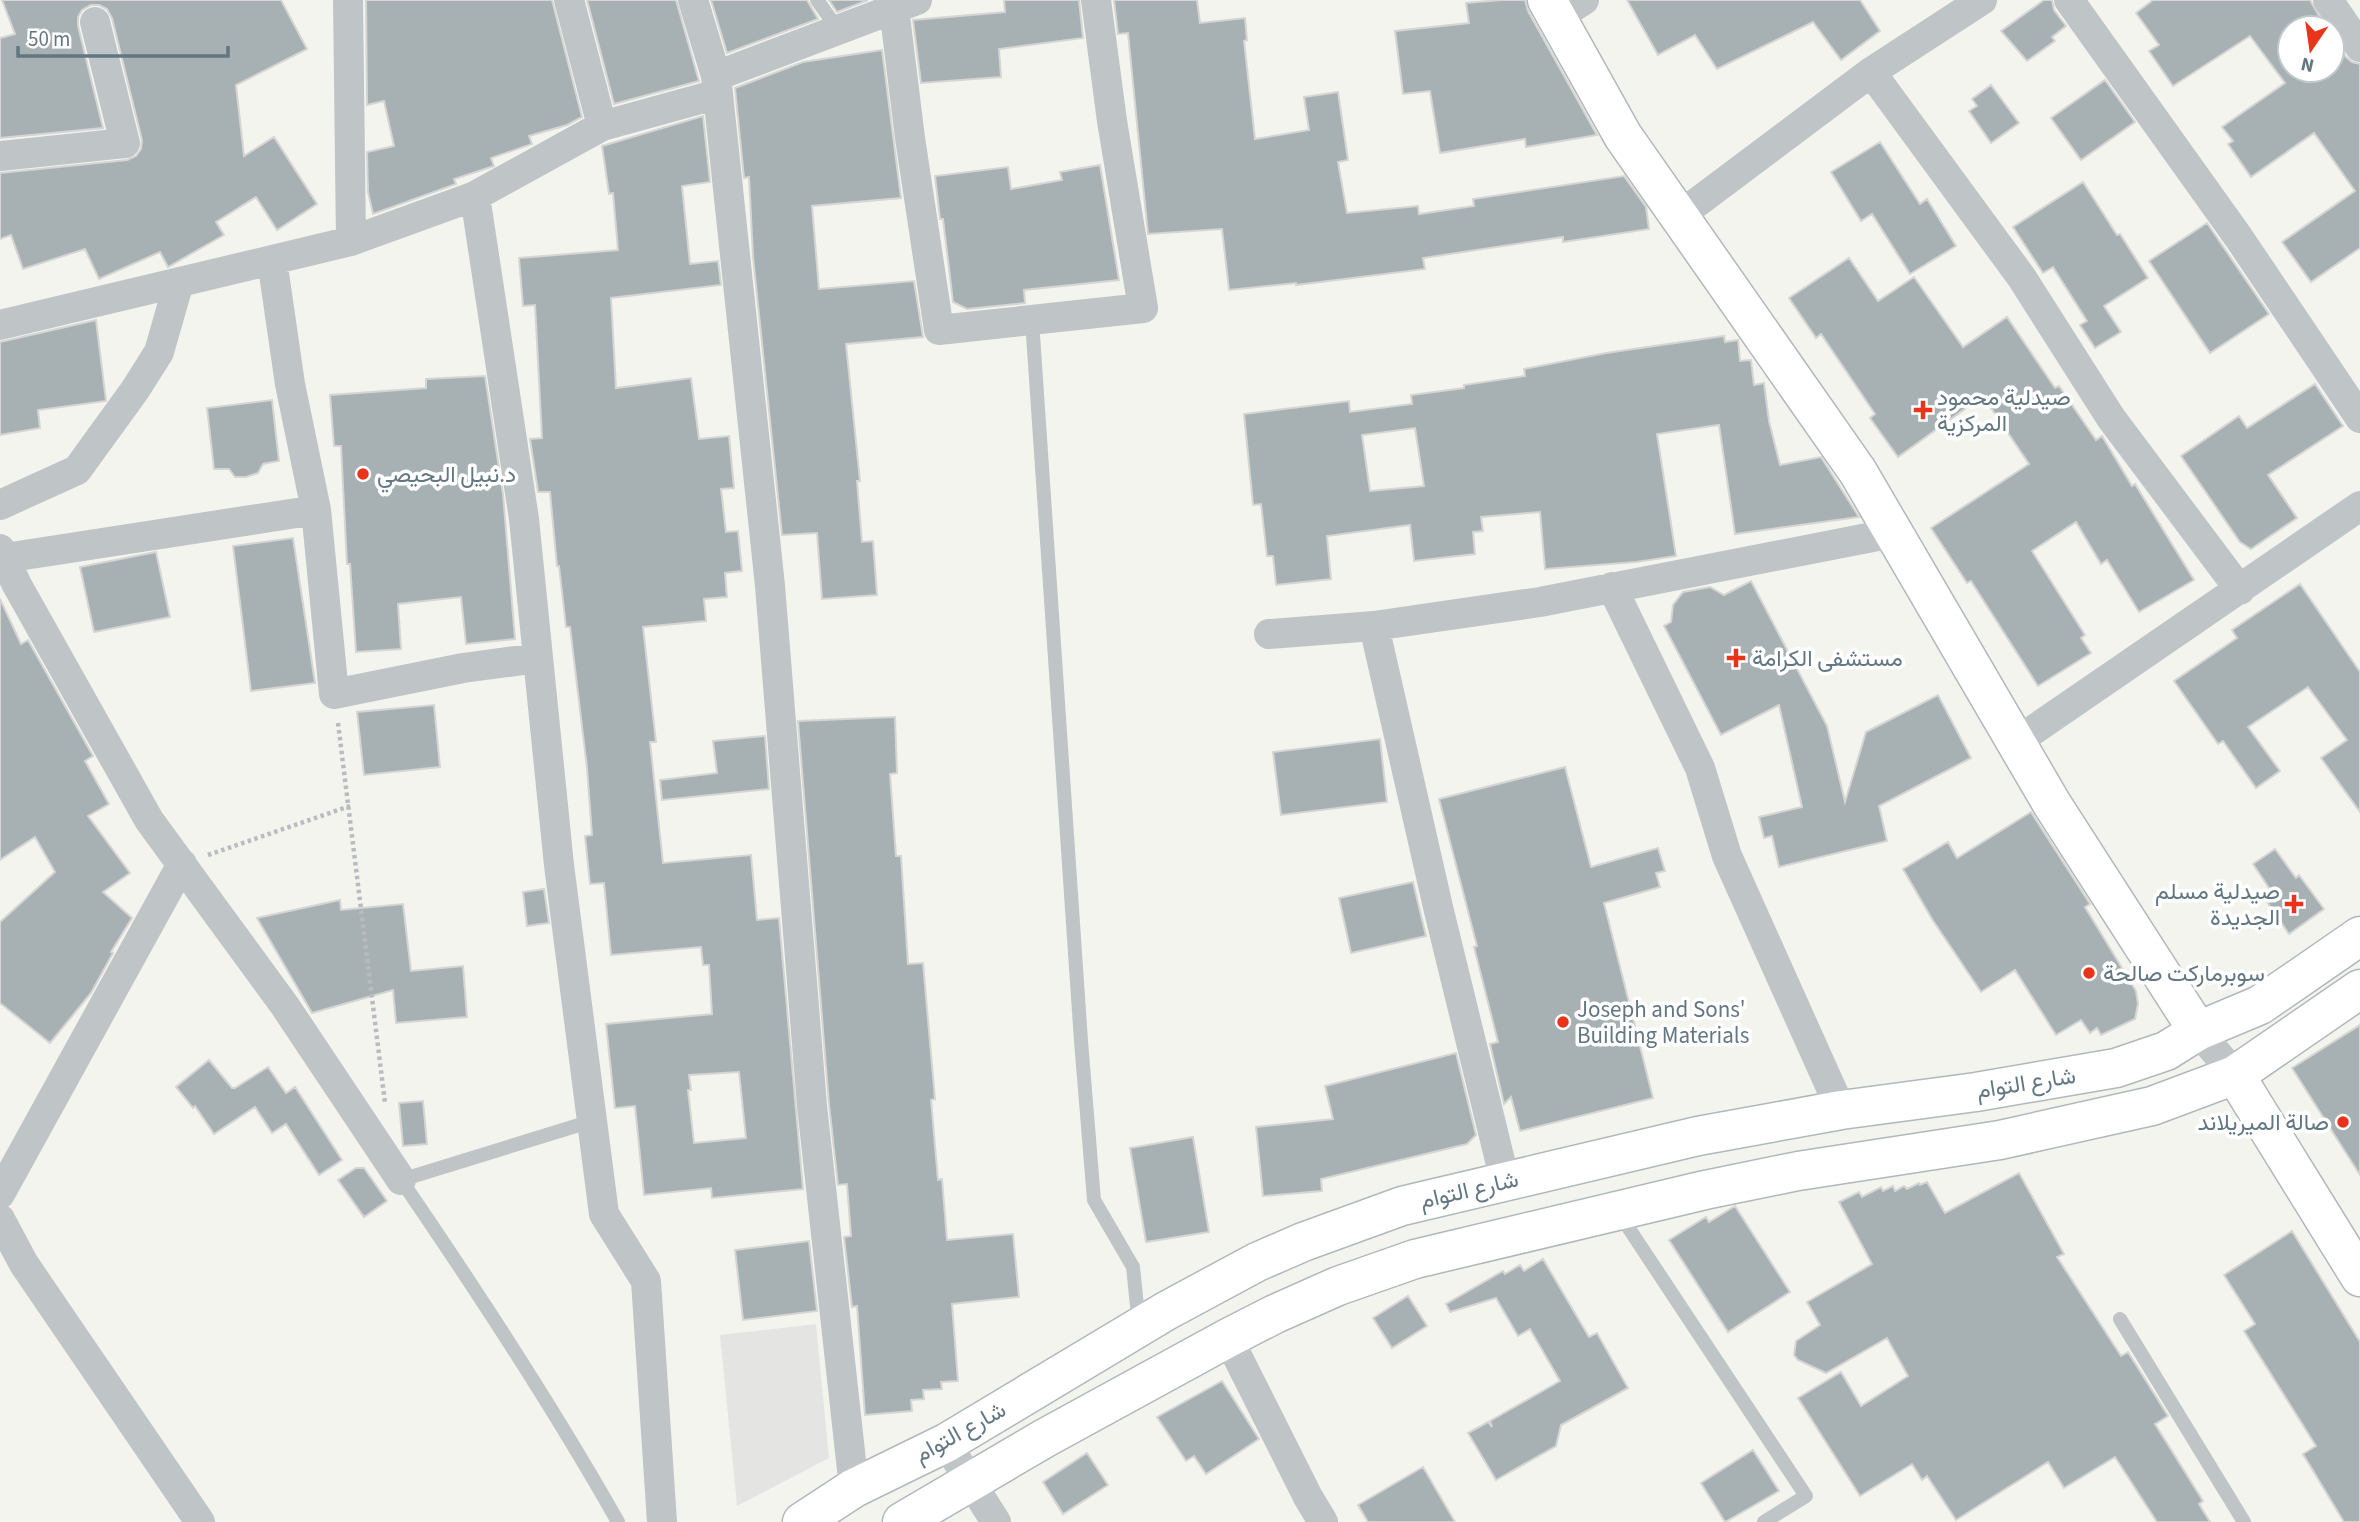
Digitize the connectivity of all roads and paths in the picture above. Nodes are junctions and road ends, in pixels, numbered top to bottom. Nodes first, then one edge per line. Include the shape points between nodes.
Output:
1 (348, 0) edge
2 (569, 0) edge
3 (693, 0) edge
4 (817, 0) edge
5 (1096, 0) edge
6 (1982, 0) edge
7 (2069, 0) edge
8 (2328, 0) edge
9 (906, 4) edge
10 (1563, 6) edge
11 (95, 22) dead end
12 (839, 31) junction
13 (2360, 47) edge
14 (1871, 72) junction
15 (717, 85) junction
16 (602, 126) junction
17 (0, 156) edge
18 (475, 196) junction
19 (1679, 216) junction
20 (351, 241) junction
21 (272, 260) junction
22 (179, 282) junction
23 (1032, 320) junction
24 (0, 325) edge
25 (2360, 418) edge
26 (0, 505) edge
27 (2360, 506) edge
28 (316, 510) junction
29 (1893, 533) junction
30 (2, 554) edge
31 (1612, 587) junction
32 (2240, 590) junction
33 (1374, 626) junction
34 (1269, 634) dead end
35 (538, 658) junction
36 (334, 694) junction
37 (2016, 742) junction
38 (350, 806) junction
39 (182, 864) junction
40 (2360, 936) edge
41 (2360, 989) edge
42 (2198, 1031) junction
43 (2235, 1075) junction
44 (1841, 1110) junction
45 (388, 1116) dead end
46 (592, 1121) junction
47 (401, 1180) junction
48 (1505, 1181) junction
49 (0, 1195) edge
50 (1618, 1210) junction
51 (0, 1219) edge
52 (2360, 1277) edge
53 (2120, 1319) dead end
54 (1139, 1326) junction
55 (1228, 1338) junction
56 (946, 1443) junction
57 (972, 1483) junction
58 (854, 1488) junction
59 (200, 1522) edge
60 (618, 1522) edge
61 (662, 1522) edge
62 (802, 1522) edge
63 (902, 1522) edge
64 (996, 1522) edge
65 (1323, 1522) edge
66 (1764, 1522) edge
67 (2244, 1522) edge

1 - 20 street
2 - 16 street
3 - 15 street
4 - 12 lane
5 - 23 street via 1143,309
6 - 14 street
7 - 25 street
8 - 13 street
9 - 12 street
9 - 23 street via 910,138 939,330
10 - 19 main road via 1623,136
11 - 17 street via 125,143
12 - 15 street
14 - 19 street
14 - 32 street via 2022,278 2111,418
15 - 16 street
15 - 58 street via 770,586 812,1106
16 - 18 street
18 - 20 street
18 - 35 street via 524,519
19 - 29 main road via 1858,472
20 - 21 street
21 - 22 street
21 - 28 street via 290,384
22 - 24 street
22 - 26 street via 159,352 77,470
23 - 54 lane via 1094,1200 1133,1267
27 - 32 street
28 - 30 street
28 - 36 street
29 - 31 street
29 - 37 main road
30 - 39 street via 149,820
31 - 33 street
31 - 44 street via 1700,768 1727,856
32 - 37 street
33 - 34 street
33 - 48 street
35 - 36 street
35 - 46 street
36 - 38 path
37 - 42 main road
38 - 39 path
38 - 45 path
39 - 47 street via 285,1006
39 - 49 street
40 - 42 main road, شارع التوام via 2260,1006
41 - 43 main road, شارع التوام
42 - 43 street
42 - 44 main road, شارع التوام via 2166,1051 2116,1068
43 - 50 main road, شارع التوام via 2151,1105 2013,1137 1798,1171
43 - 52 main road
44 - 48 main road, شارع التوام via 1698,1136
46 - 47 lane
46 - 61 street via 604,1214 646,1281
47 - 60 lane via 467,1276
48 - 54 main road, شارع التوام via 1402,1206 1303,1242
50 - 55 main road, شارع التوام via 1415,1259 1338,1286
50 - 66 lane via 1806,1496
51 - 59 street via 24,1264
53 - 67 lane
54 - 56 main road, شارع التوام
55 - 57 main road, شارع التوام
55 - 65 street
56 - 57 street
56 - 58 main road, شارع التوام
57 - 63 main road, شارع التوام
57 - 64 street
58 - 62 main road, شارع التوام

